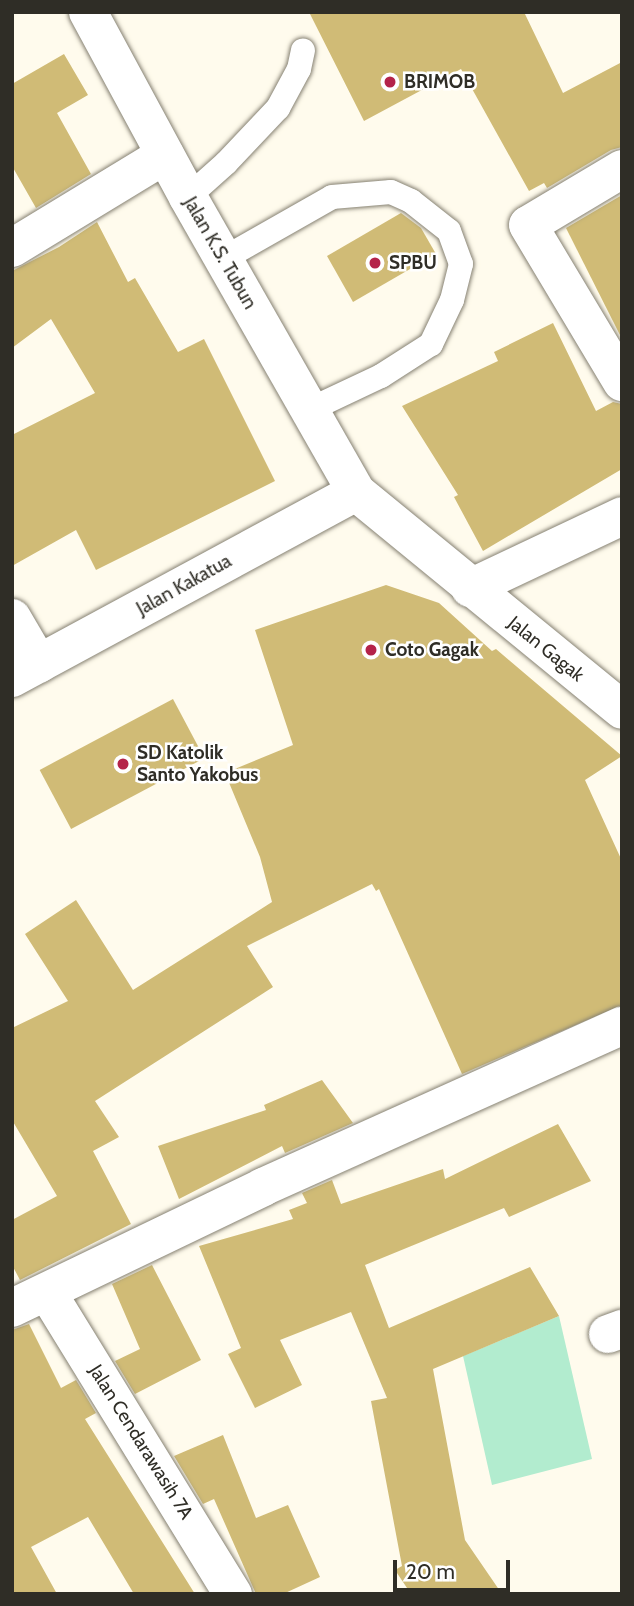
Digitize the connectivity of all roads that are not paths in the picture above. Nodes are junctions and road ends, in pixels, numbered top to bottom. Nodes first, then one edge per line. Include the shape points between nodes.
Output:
1 (88, 12) edge
2 (303, 50) dead end
3 (165, 155) junction
4 (622, 169) edge
5 (188, 197) junction
6 (12, 248) edge
7 (223, 259) junction
8 (622, 382) edge
9 (309, 410) junction
10 (356, 492) junction
11 (622, 516) edge
12 (470, 588) junction
13 (12, 618) edge
14 (26, 671) edge
15 (622, 710) edge
16 (622, 1026) edge
17 (47, 1292) junction
18 (12, 1308) edge
19 (233, 1594) edge

1 - 3 street, Jalan K.S. Tubun
2 - 5 lane via 299,69 278,108
3 - 5 street, Jalan K.S. Tubun
3 - 6 street
4 - 8 street via 528,225
5 - 7 street, Jalan K.S. Tubun
7 - 9 street, Jalan K.S. Tubun
7 - 9 lane via 332,197 391,192 411,201 449,231 461,264 452,300 431,344 381,376
9 - 10 street, Jalan K.S. Tubun
10 - 12 street, Jalan Gagak
10 - 14 street, Jalan Kakatua
11 - 12 street
12 - 15 street, Jalan Gagak
13 - 14 street
16 - 17 street via 263,1187
17 - 18 street
17 - 19 street, Jalan Cendarawasih 7A

